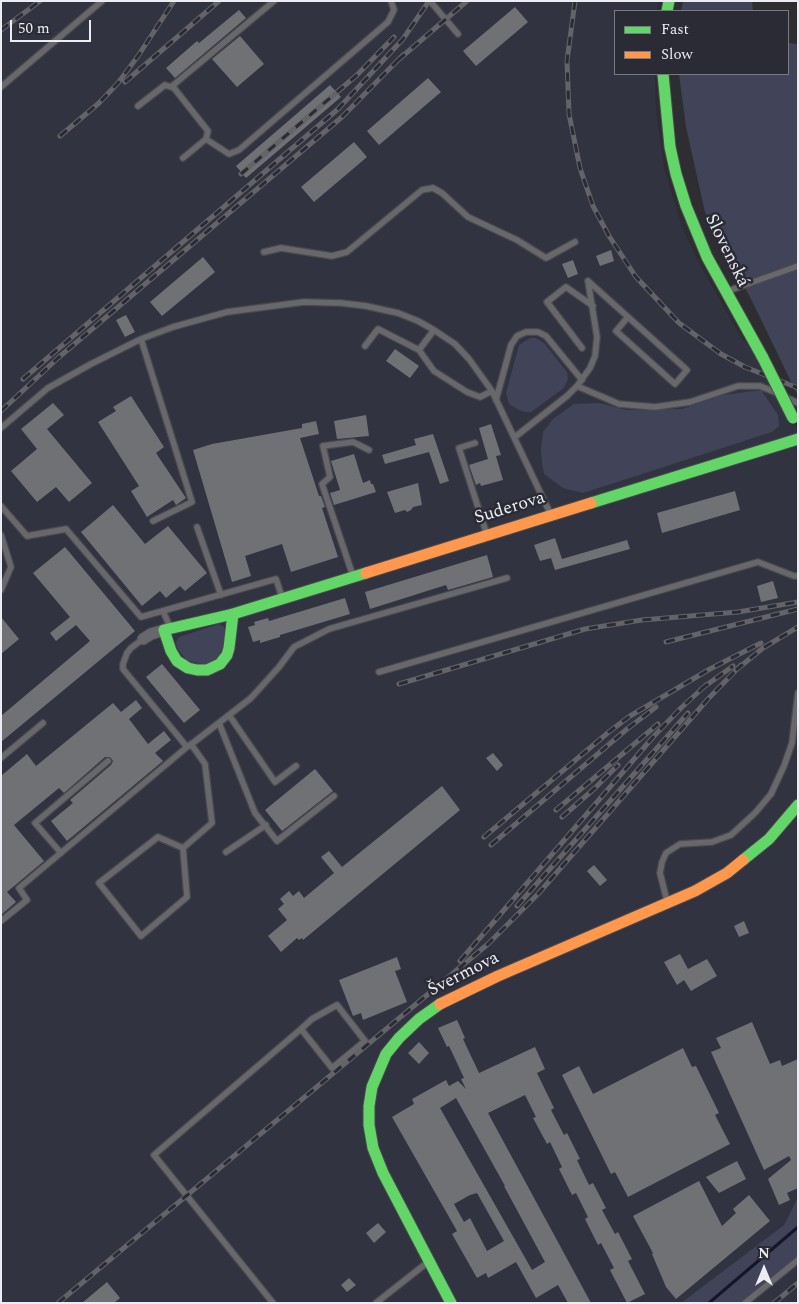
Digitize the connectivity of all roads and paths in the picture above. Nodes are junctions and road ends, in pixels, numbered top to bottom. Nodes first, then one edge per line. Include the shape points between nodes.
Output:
1 (102, 1) edge
2 (274, 1) edge
3 (391, 1) edge
4 (430, 1) edge
5 (458, 34) dead end
6 (663, 75) edge
7 (1, 87) edge
8 (171, 87) junction
9 (138, 106) dead end
10 (206, 140) junction
11 (183, 158) dead end
12 (576, 242) dead end
13 (264, 252) dead end
14 (798, 266) edge
15 (726, 292) junction
16 (593, 306) junction
17 (628, 318) junction
18 (434, 330) junction
19 (141, 339) junction
20 (365, 346) dead end
21 (582, 348) dead end
22 (419, 350) junction
23 (582, 380) junction
24 (577, 386) junction
25 (492, 391) junction
26 (496, 400) junction
27 (798, 402) edge
28 (1, 428) edge
29 (798, 430) edge
30 (515, 437) junction
31 (798, 439) edge
32 (475, 443) dead end
33 (369, 450) dead end
34 (1, 506) edge
35 (551, 515) junction
36 (153, 521) dead end
37 (198, 527) dead end
38 (1, 535) edge
39 (487, 535) junction
40 (353, 576) junction
41 (798, 576) edge
42 (507, 578) dead end
43 (1, 590) edge
44 (221, 595) junction
45 (282, 598) junction
46 (163, 611) junction
47 (233, 614) junction
48 (168, 629) junction
49 (143, 639) joint
50 (379, 672) dead end
51 (798, 693) edge
52 (229, 715) junction
53 (43, 723) dead end
54 (219, 723) junction
55 (189, 746) junction
56 (1, 758) edge
57 (108, 761) dead end
58 (296, 766) dead end
59 (334, 796) dead end
60 (798, 805) edge
61 (266, 825) junction
62 (183, 848) junction
63 (226, 852) dead end
64 (61, 853) junction
65 (667, 904) junction
66 (1, 921) edge
67 (301, 1029) junction
68 (798, 1260) edge
69 (428, 1262) junction
70 (384, 1300) edge
71 (274, 1303) edge
72 (376, 1303) edge
73 (451, 1303) edge
74 (745, 1303) edge

1 - 7 lane
2 - 8 lane
3 - 10 lane via 394,10 388,22 239,150 229,154
4 - 5 lane
6 - 15 street, Slovenská via 666,121 678,182 699,240
8 - 9 lane via 166,85
8 - 10 lane via 208,131
10 - 11 lane
12 - 13 lane via 546,258 468,217 433,188 422,190 347,252 332,256 281,248
14 - 15 lane
15 - 29 street, Slovenská, bridge
16 - 17 lane via 588,280
16 - 21 lane via 566,287 547,302
16 - 23 lane via 597,347
17 - 17 lane via 687,370 675,384 616,331
18 - 19 lane via 398,313 341,303 304,302 227,312
18 - 22 lane
18 - 25 lane via 469,359
19 - 28 lane via 48,388
19 - 36 lane via 192,502
20 - 22 lane via 378,329
22 - 25 lane via 434,371 467,392 480,397
23 - 24 lane
23 - 26 lane via 546,336 526,332 517,336 511,345
24 - 27 lane via 619,404 655,407 690,402 738,386 760,386
24 - 30 lane
25 - 26 lane
26 - 30 lane
30 - 35 lane
31 - 35 street, Suderova
32 - 39 lane via 459,448
33 - 40 lane via 353,442 323,446 330,477 322,484
34 - 46 lane via 27,536 66,529 141,617
35 - 39 street, Suderova
37 - 44 lane
38 - 43 lane via 11,567
39 - 40 street, Suderova
40 - 45 street, Suderova
41 - 50 lane via 758,562
42 - 52 lane via 330,630 294,647 251,698
44 - 45 lane via 276,579
44 - 46 lane
45 - 47 street, Suderova
46 - 48 lane
47 - 48 street, Suderova
47 - 48 street via 227,655 220,664 207,670 191,669 179,663 171,651
48 - 49 street, Suderova
49 - 55 lane via 127,653 123,669
51 - 65 lane via 792,743 771,794 731,835 712,842 680,844 666,853 660,873
52 - 54 lane
52 - 58 lane via 275,782
53 - 56 lane
54 - 55 lane
54 - 61 lane via 255,813
55 - 62 lane via 205,764 212,823
55 - 64 lane
57 - 64 lane via 35,822
59 - 61 lane via 277,841
60 - 65 street, Švermova via 769,839 727,873
61 - 63 lane
62 - 62 lane via 187,898 141,936 99,883 158,837
64 - 66 lane via 19,888 27,900
65 - 69 street, Švermova via 498,976 441,1004 419,1019 386,1054 372,1087 369,1106 373,1148
67 - 67 lane via 332,1068 365,1041 337,1005
67 - 71 lane via 154,1155
68 - 74 lane
69 - 70 lane
69 - 73 street, Švermova
70 - 72 lane

